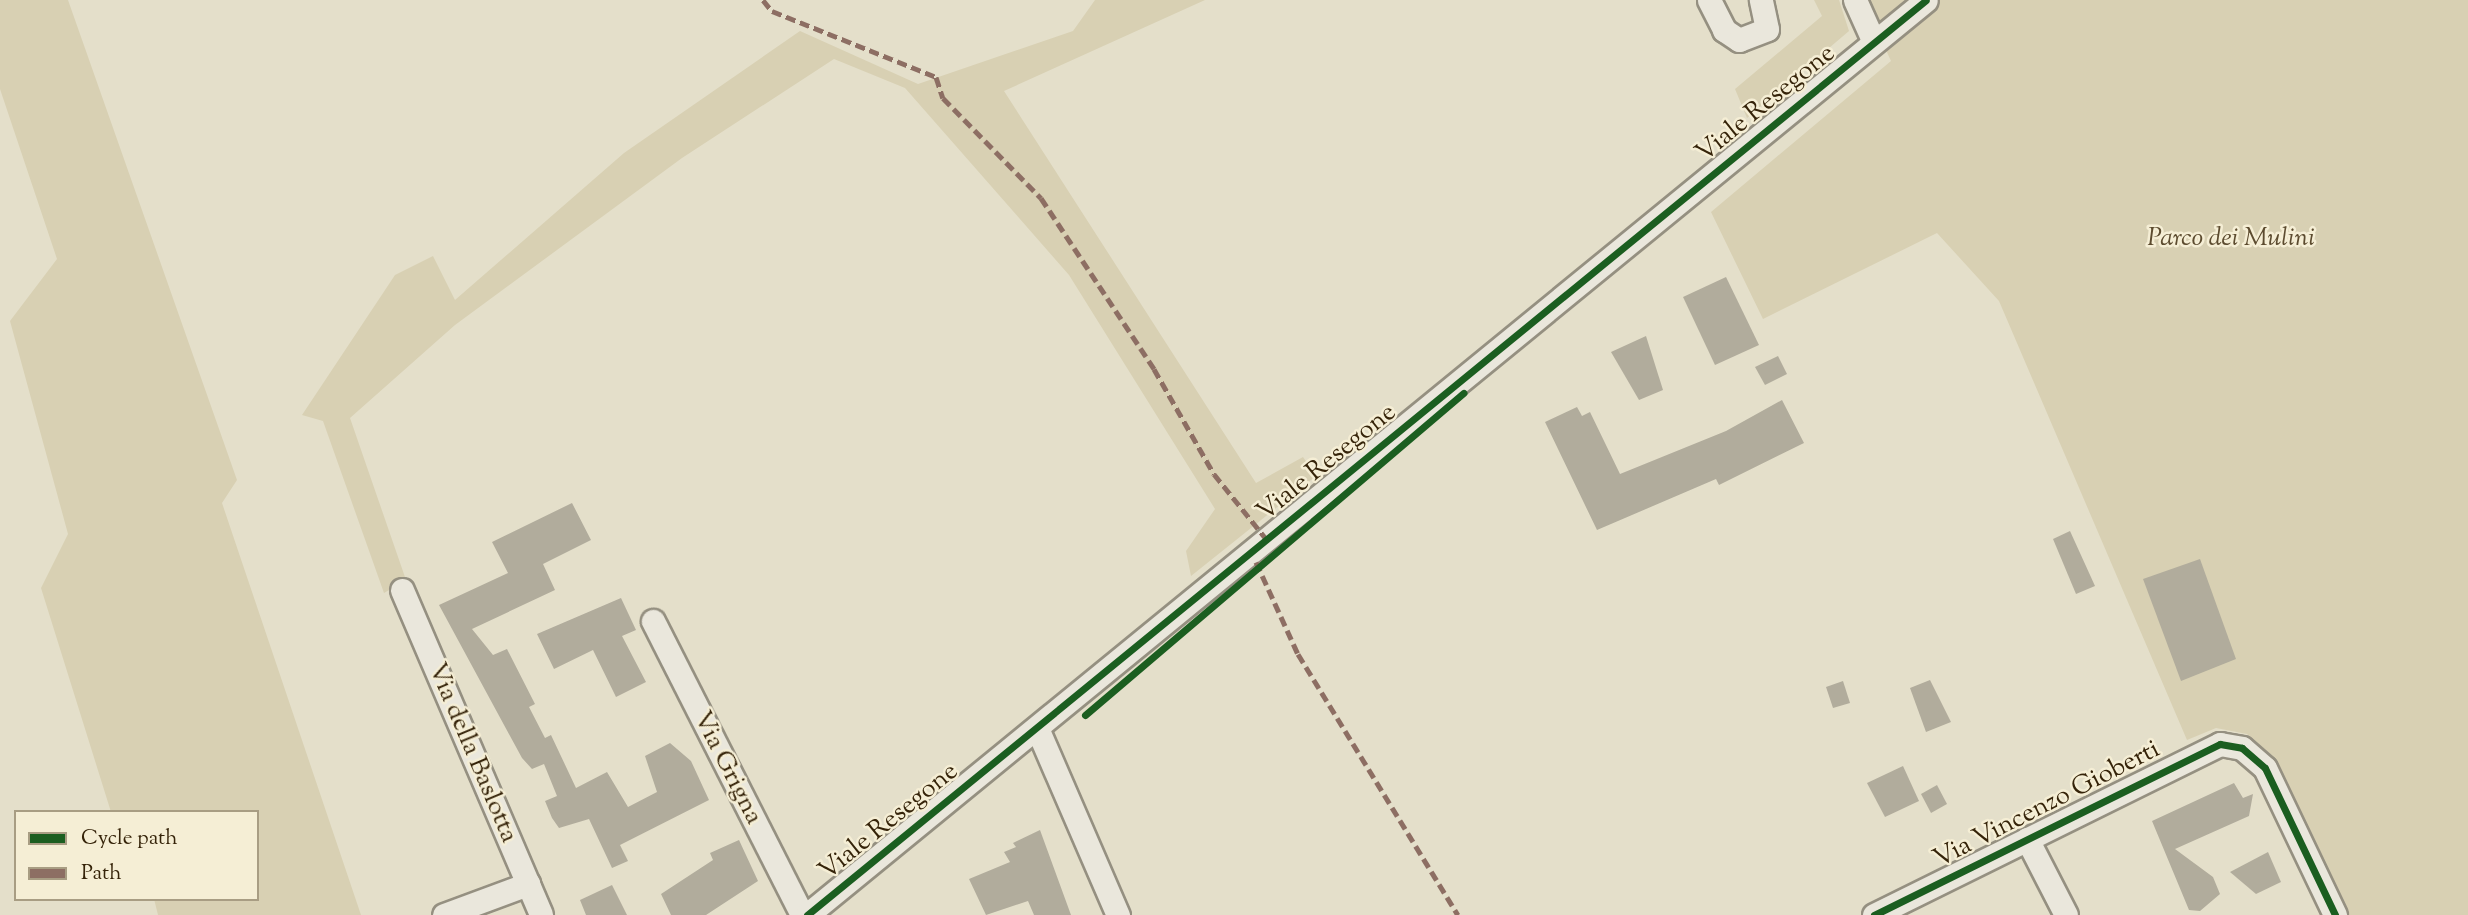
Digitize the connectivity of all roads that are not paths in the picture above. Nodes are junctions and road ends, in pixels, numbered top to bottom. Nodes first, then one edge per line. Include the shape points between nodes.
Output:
1 (1709, 0) edge
2 (1761, 0) edge
3 (1855, 0) edge
4 (1921, 2) edge
5 (1874, 42) junction
6 (402, 590) dead end
7 (653, 621) dead end
8 (1037, 728) junction
9 (2027, 839) junction
10 (528, 884) junction
11 (444, 915) edge
12 (541, 915) edge
13 (804, 915) edge
14 (1118, 915) edge
15 (1874, 915) edge
16 (2066, 915) edge
17 (2335, 915) edge

1 - 2 street via 1724,30 1739,40 1767,29
3 - 5 street
4 - 5 street, Viale Resegone
5 - 8 street, Viale Resegone
6 - 10 street, Via della Baslotta
7 - 13 street, Via Grigna
8 - 13 street, Viale Resegone
8 - 14 street
9 - 15 street, Via Vincenzo Gioberti
9 - 16 street
9 - 17 street, Via Vincenzo Gioberti via 2202,751 2220,744 2242,748 2264,768
10 - 11 street
10 - 12 street, Via della Baslotta

